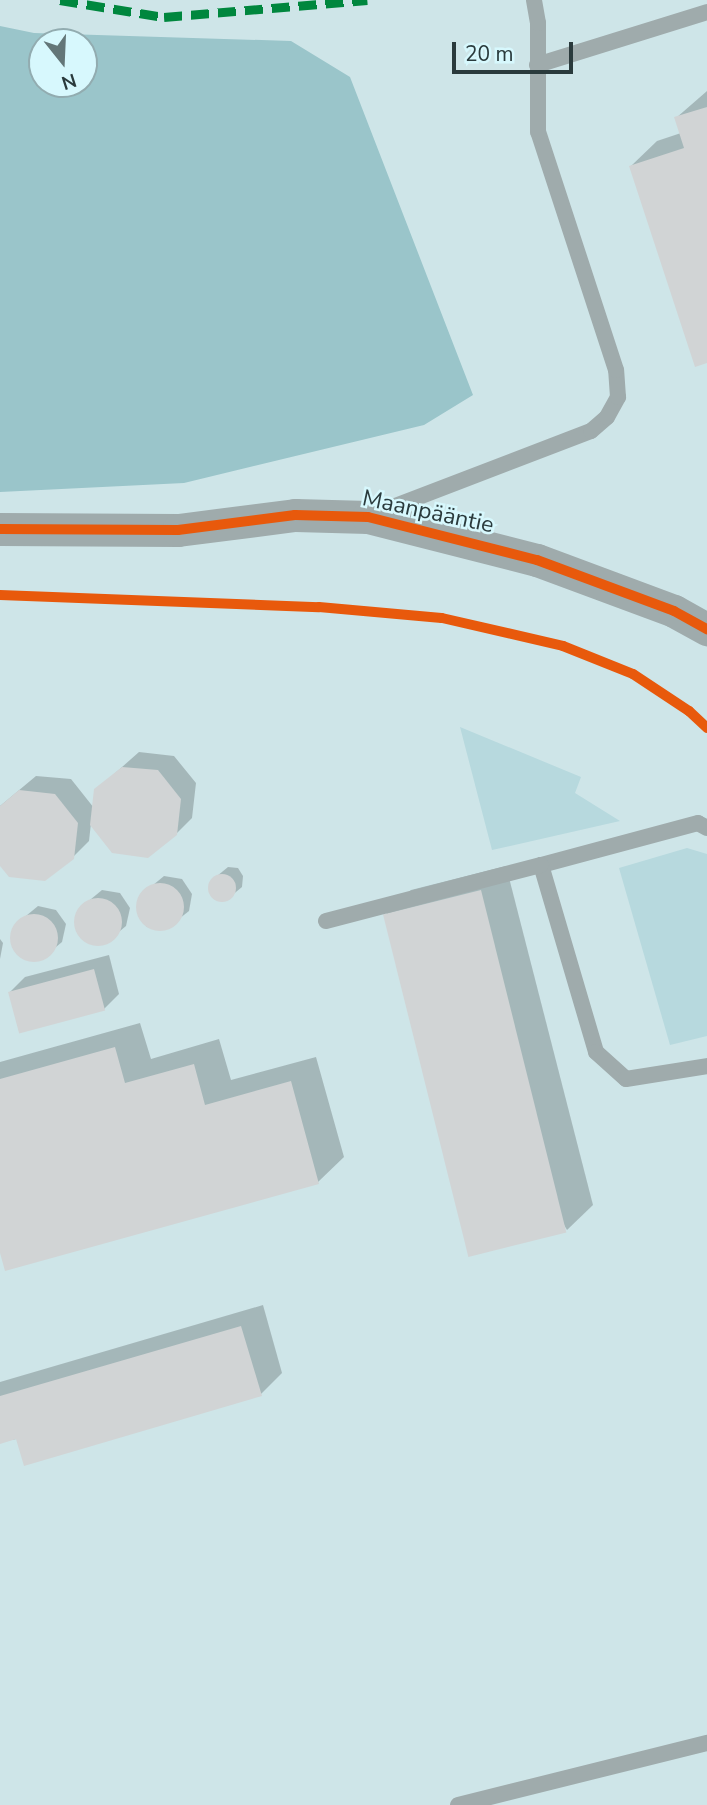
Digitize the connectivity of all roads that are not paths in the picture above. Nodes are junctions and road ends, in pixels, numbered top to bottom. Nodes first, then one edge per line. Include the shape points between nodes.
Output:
1 (534, 0) edge
2 (707, 12) edge
3 (537, 65) junction
4 (368, 517) junction
5 (0, 529) edge
6 (707, 629) edge
7 (707, 828) edge
8 (541, 865) junction
9 (326, 921) dead end
10 (707, 1066) edge
11 (707, 1743) edge
12 (458, 1805) edge

1 - 3 lane
2 - 3 lane
3 - 4 lane via 538,132 616,370 618,397 607,417 591,431
4 - 5 street, Maanpääntie via 295,515 178,530
4 - 6 street, Maanpääntie via 537,560 674,611
7 - 8 lane via 698,823
8 - 9 lane
8 - 10 lane via 596,1052 626,1079
11 - 12 lane

